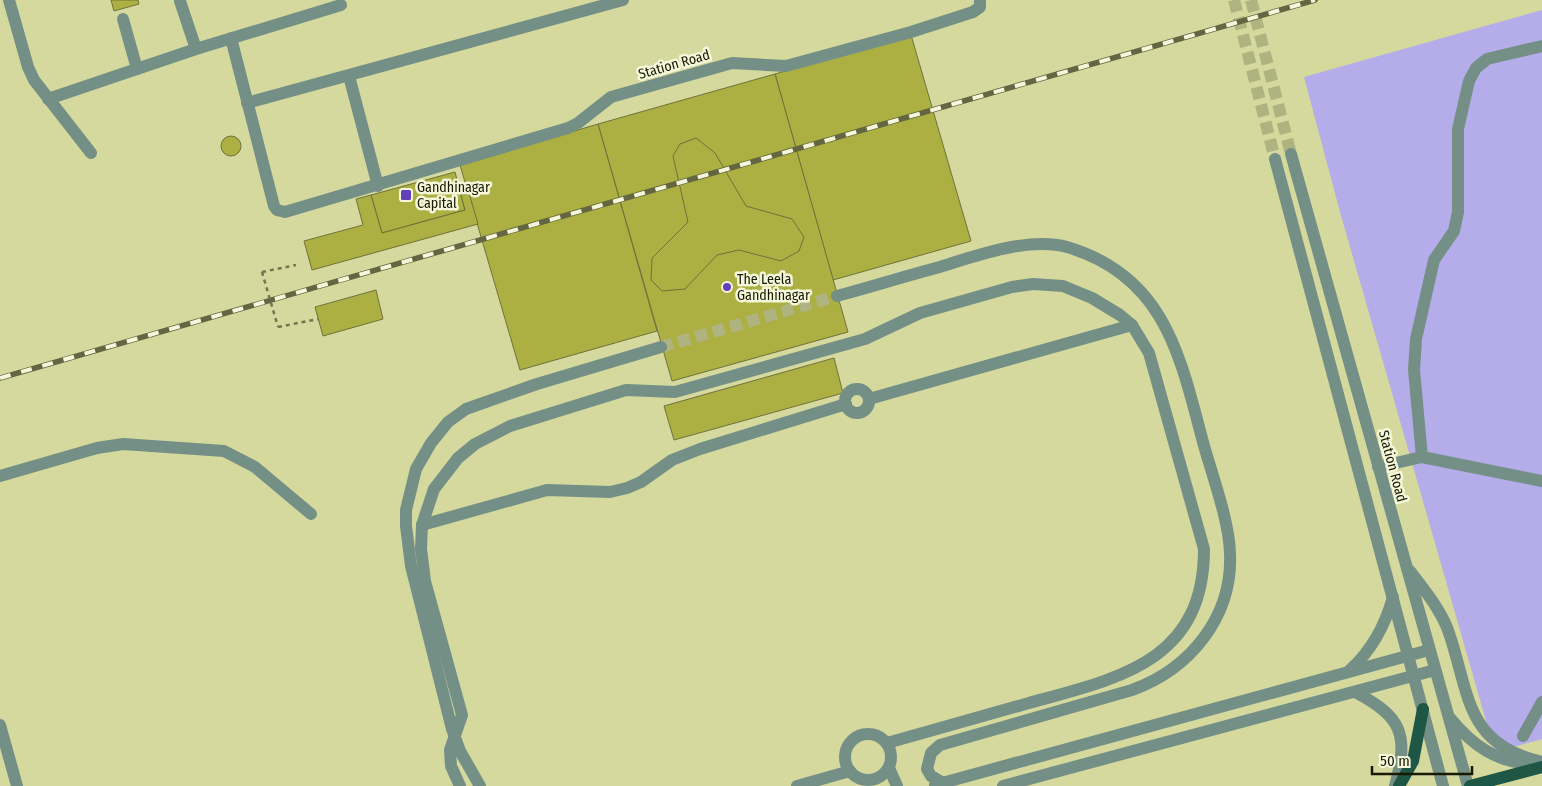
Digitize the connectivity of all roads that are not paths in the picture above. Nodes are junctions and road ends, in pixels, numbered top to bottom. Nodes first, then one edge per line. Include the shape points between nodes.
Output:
1 (9, 0) edge
2 (623, 0) edge
3 (980, 0) edge
4 (180, 1) edge
5 (342, 5) dead end
6 (589, 5) edge
7 (123, 19) dead end
8 (231, 38) junction
9 (1542, 46) edge
10 (196, 49) junction
11 (137, 69) junction
12 (349, 76) junction
13 (48, 99) junction
14 (247, 103) junction
15 (91, 153) dead end
16 (1291, 154) tunnel mouth
17 (1275, 158) tunnel mouth
18 (378, 186) junction
19 (837, 296) tunnel mouth
20 (1132, 325) junction
21 (662, 347) tunnel mouth
22 (1422, 457) junction
23 (1378, 467) junction
24 (0, 476) edge
25 (1542, 481) edge
26 (311, 514) dead end
27 (422, 525) junction
28 (1405, 565) junction
29 (1393, 597) junction
30 (1429, 650) junction
31 (1409, 656) junction
32 (1435, 670) junction
33 (1348, 672) junction
34 (1414, 676) junction
35 (1355, 692) junction
36 (1542, 702) edge
37 (1423, 709) junction
38 (1446, 712) junction
39 (0, 725) edge
40 (1523, 736) dead end
41 (887, 743) junction
42 (1542, 764) edge
43 (889, 768) junction
44 (850, 771) junction
45 (864, 783) edge
46 (938, 785) edge
47 (17, 786) edge
48 (460, 786) edge
49 (480, 786) edge
50 (797, 786) edge
51 (897, 786) edge
52 (1003, 786) edge
53 (1395, 786) edge
54 (1399, 786) edge
55 (1443, 786) edge
56 (1469, 786) edge

1 - 13 street via 28,67
2 - 6 street
3 - 18 street, Station Road via 980,7 973,12 786,66 732,63 611,97 568,128
4 - 10 street
5 - 8 street
6 - 12 street
7 - 11 street
8 - 10 street
8 - 14 street
9 - 22 street via 1487,59 1476,68 1469,81 1458,130 1458,212 1454,231 1434,260 1416,339 1414,370
10 - 11 street
11 - 13 street
12 - 14 street
12 - 18 street
13 - 15 street
14 - 18 street, Station Road via 277,210 285,212
16 - 23 street, Station Road
17 - 29 street
19 - 46 street via 979,256 1040,244 1066,247 1102,261 1136,285 1155,308 1177,350 1229,538 1229,572 1217,618 1201,642 1174,668 1132,690 947,742 935,748 927,763
20 - 27 street via 869,399 862,390 855,389 846,396 846,404 700,449 672,460 627,488 610,492 547,490
20 - 27 street via 1092,298 1063,286 1033,284 920,313 865,339 675,392 626,390 510,426 475,444 458,458 434,489
20 - 41 street via 1153,361 1204,549 1202,586 1186,624 1155,656 1118,677
21 - 49 street, bridge via 528,387 466,410 448,422 416,469 406,510 411,566 452,729 460,751
22 - 23 street
22 - 25 street
23 - 28 street, Station Road
24 - 26 street via 96,448 124,444 224,451 255,467
27 - 48 street via 425,581 462,714 450,750 451,766
28 - 30 street, Station Road
28 - 42 street via 1431,600 1450,634 1476,720 1516,754
29 - 31 street
29 - 33 street via 1374,643
30 - 31 street
30 - 32 street, Station Road
31 - 33 street
31 - 34 street
32 - 34 street
32 - 38 street, Station Road
33 - 46 street
34 - 35 street
34 - 37 street
35 - 52 street
35 - 53 street via 1385,709 1397,727 1402,754
36 - 40 street
37 - 54 main road via 1413,761
37 - 55 street
38 - 42 street via 1462,732 1486,753 1507,762
38 - 56 street, Station Road
39 - 47 street
41 - 43 street via 891,753
41 - 44 street via 870,734 856,737 846,749
42 - 56 main road
43 - 45 street via 878,778
43 - 51 street
44 - 45 street
44 - 50 street

